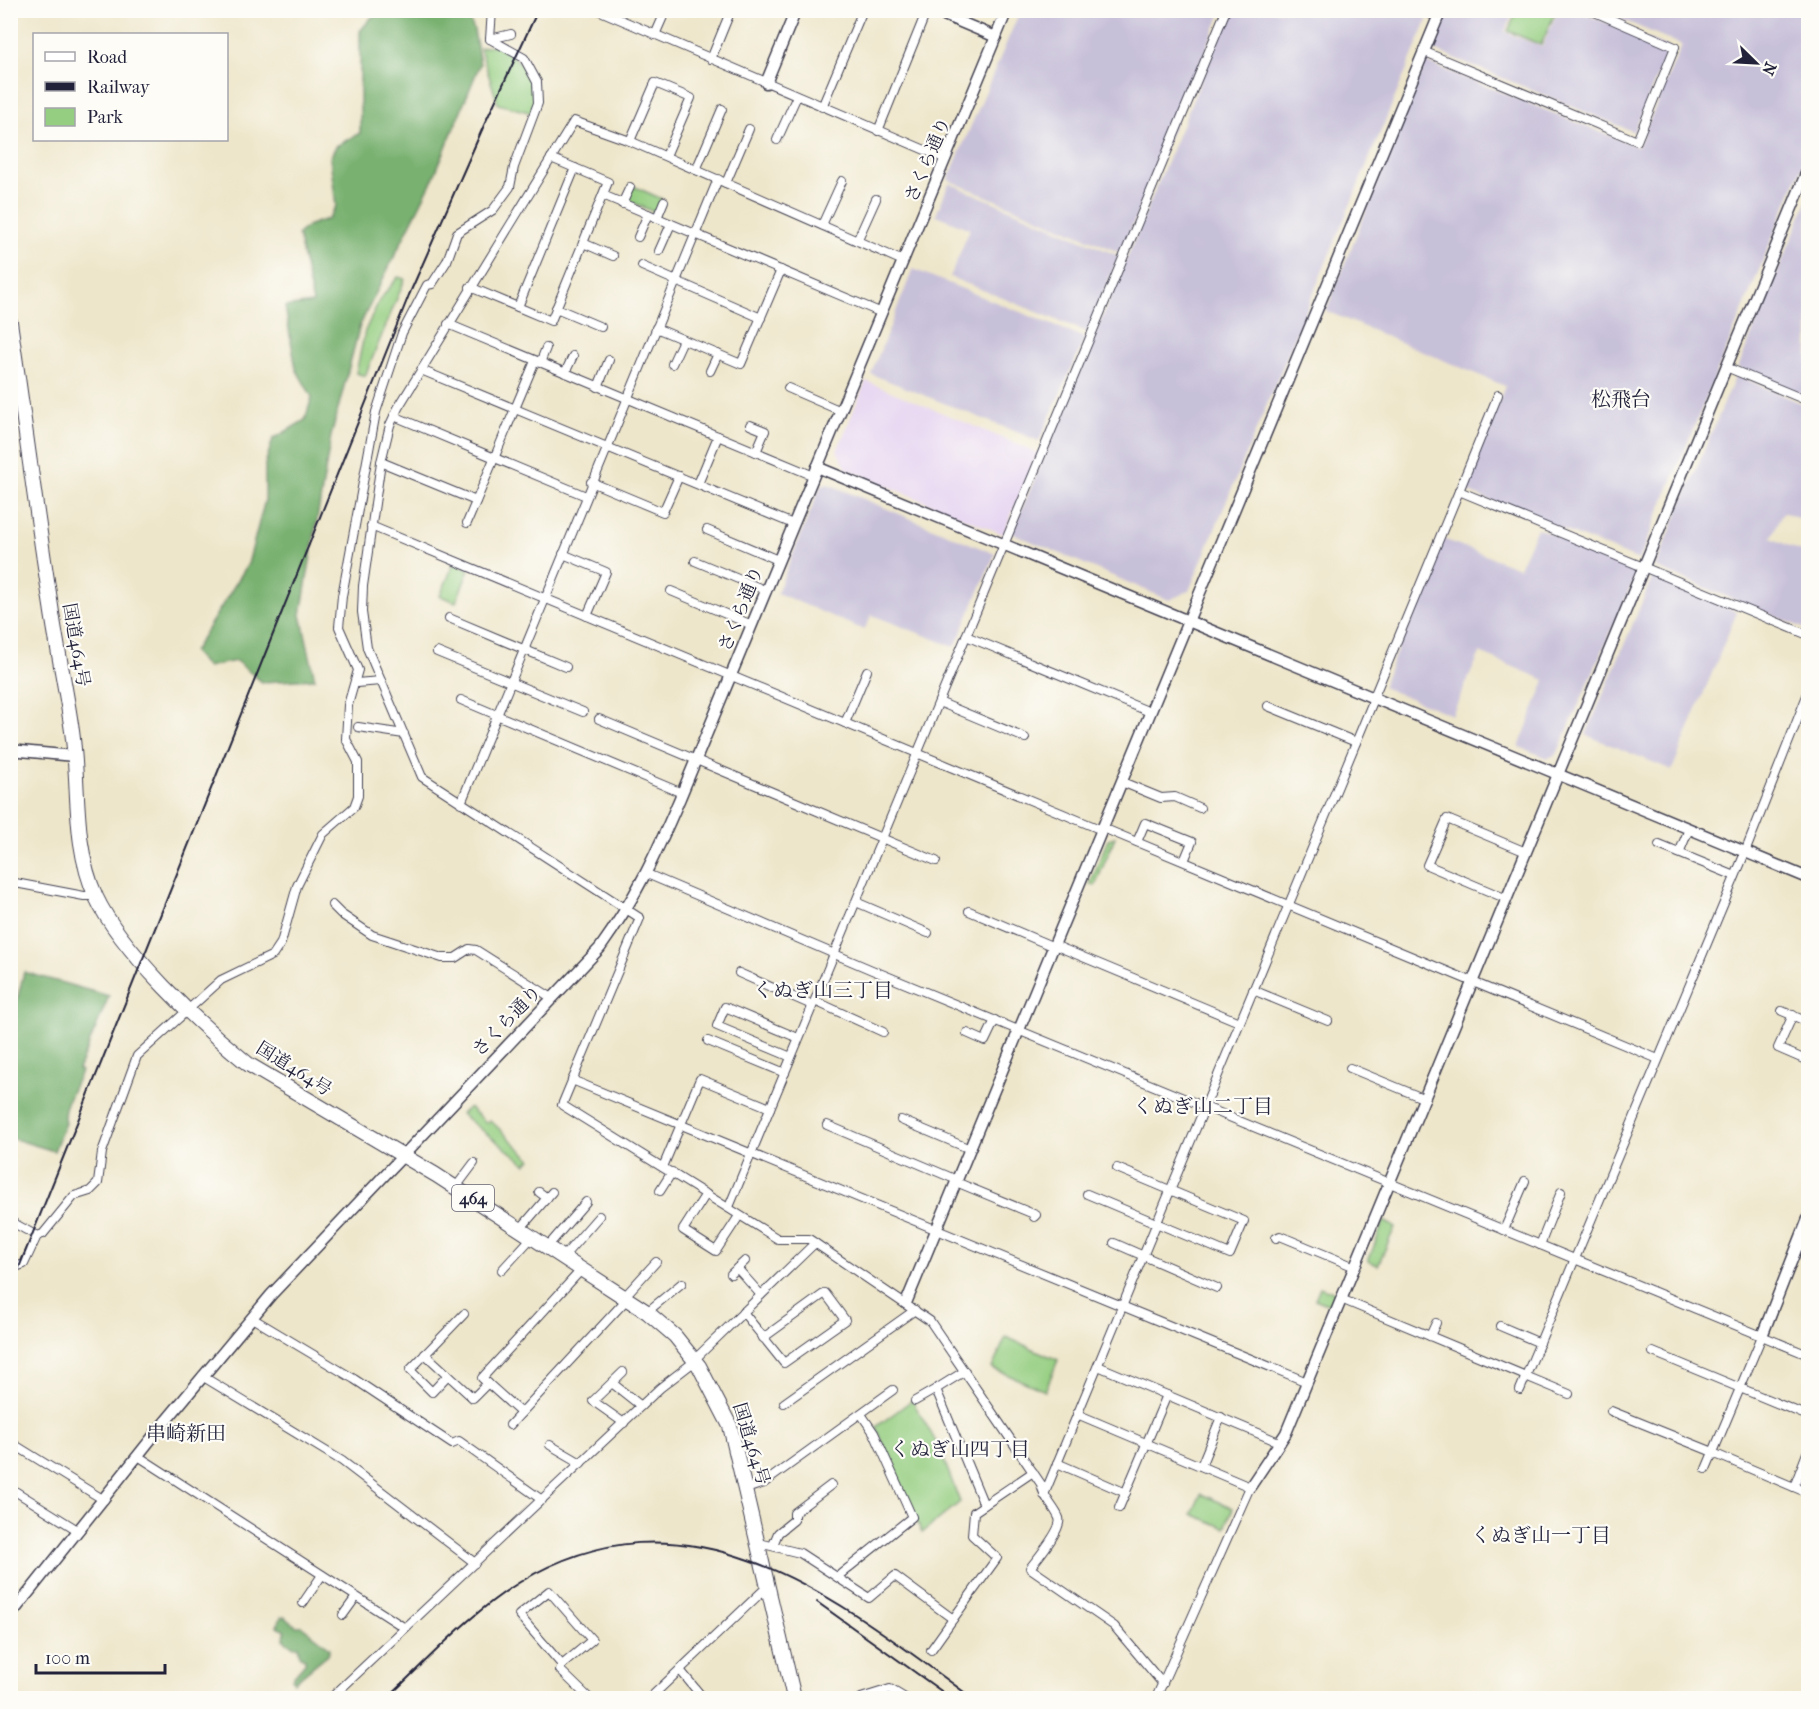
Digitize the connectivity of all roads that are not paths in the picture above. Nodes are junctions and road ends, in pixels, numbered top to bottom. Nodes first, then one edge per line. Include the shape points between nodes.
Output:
1 (492, 10) edge
2 (598, 10) edge
3 (666, 10) edge
4 (730, 10) edge
5 (796, 10) edge
6 (862, 10) edge
7 (927, 10) edge
8 (932, 10) edge
9 (1007, 10) edge
10 (1226, 10) edge
11 (1425, 10) edge
12 (1590, 10) edge
13 (1440, 13) edge
14 (511, 34) dead end
15 (655, 35) junction
16 (996, 37) junction
17 (490, 39) junction
18 (1424, 51) junction
19 (711, 59) junction
20 (766, 83) junction
21 (797, 96) junction
22 (822, 107) junction
23 (722, 109) dead end
24 (749, 129) dead end
25 (878, 131) junction
26 (777, 140) dead end
27 (630, 141) junction
28 (666, 156) junction
29 (551, 158) junction
30 (946, 159) junction
31 (575, 168) junction
32 (1809, 169) edge
33 (696, 170) junction
34 (718, 179) junction
35 (842, 181) dead end
36 (726, 183) junction
37 (630, 187) dead end
38 (603, 195) junction
39 (876, 199) dead end
40 (664, 201) dead end
41 (622, 204) junction
42 (648, 214) junction
43 (657, 218) junction
44 (671, 224) junction
45 (822, 225) junction
46 (695, 234) junction
47 (638, 237) dead end
48 (857, 241) junction
49 (583, 243) junction
50 (659, 250) dead end
51 (613, 256) dead end
52 (903, 261) junction
53 (642, 266) dead end
54 (781, 270) junction
55 (675, 281) junction
56 (470, 287) junction
57 (518, 307) junction
58 (556, 308) junction
59 (882, 313) junction
60 (761, 318) junction
61 (10, 322) edge
62 (448, 324) junction
63 (601, 327) dead end
64 (656, 328) junction
65 (683, 340) junction
66 (546, 348) dead end
67 (718, 354) junction
68 (573, 356) dead end
69 (609, 360) dead end
70 (538, 362) junction
71 (672, 364) dead end
72 (1726, 367) junction
73 (421, 370) junction
74 (710, 371) dead end
75 (565, 373) junction
76 (598, 387) junction
77 (788, 388) dead end
78 (1498, 395) dead end
79 (626, 399) junction
80 (1809, 401) edge
81 (515, 409) junction
82 (841, 411) junction
83 (394, 416) junction
84 (750, 425) dead end
85 (718, 436) junction
86 (606, 447) junction
87 (756, 452) junction
88 (494, 458) junction
89 (381, 462) junction
90 (816, 472) junction
91 (679, 476) junction
92 (591, 482) junction
93 (698, 484) junction
94 (1459, 491) junction
95 (586, 496) junction
96 (476, 501) junction
97 (467, 523) dead end
98 (793, 524) junction
99 (371, 526) junction
100 (707, 530) dead end
101 (1003, 545) junction
102 (563, 554) junction
103 (778, 560) junction
104 (696, 561) dead end
105 (1644, 567) junction
106 (671, 591) dead end
107 (767, 591) junction
108 (545, 599) junction
109 (587, 616) junction
110 (449, 618) dead end
111 (1188, 622) junction
112 (752, 625) junction
113 (1809, 635) edge
114 (966, 636) junction
115 (524, 650) junction
116 (437, 652) dead end
117 (566, 667) dead end
118 (867, 671) dead end
119 (731, 676) junction
120 (381, 681) junction
121 (510, 682) junction
122 (356, 683) junction
123 (1809, 693) edge
124 (1373, 699) junction
125 (461, 700) dead end
126 (939, 702) junction
127 (1268, 706) dead end
128 (583, 712) dead end
129 (1150, 712) junction
130 (497, 715) junction
131 (599, 719) dead end
132 (845, 723) junction
133 (358, 727) dead end
134 (404, 734) junction
135 (1025, 738) dead end
136 (1356, 742) junction
137 (10, 750) edge
138 (917, 753) junction
139 (74, 756) junction
140 (696, 759) junction
141 (1558, 775) junction
142 (1122, 782) junction
143 (682, 793) junction
144 (461, 803) junction
145 (1200, 808) dead end
146 (1103, 829) junction
147 (1689, 829) junction
148 (882, 838) junction
149 (1137, 842) junction
150 (1659, 845) dead end
151 (1526, 852) junction
152 (1744, 852) junction
153 (1679, 853) junction
154 (936, 861) dead end
155 (1184, 861) junction
156 (647, 874) junction
157 (1735, 876) junction
158 (1809, 878) edge
159 (10, 882) edge
160 (96, 896) junction
161 (1507, 899) junction
162 (856, 902) junction
163 (332, 905) dead end
164 (1288, 905) junction
165 (626, 911) junction
166 (969, 911) dead end
167 (928, 933) dead end
168 (1054, 946) junction
169 (834, 954) junction
170 (739, 974) dead end
171 (1472, 982) junction
172 (1252, 990) junction
173 (552, 998) junction
174 (813, 1003) junction
175 (188, 1009) junction
176 (1782, 1011) dead end
177 (1793, 1016) junction
178 (995, 1020) junction
179 (1328, 1021) dead end
180 (1239, 1022) junction
181 (1809, 1022) edge
182 (1020, 1030) junction
183 (884, 1032) dead end
184 (967, 1033) dead end
185 (798, 1038) junction
186 (708, 1041) dead end
187 (791, 1057) junction
188 (1658, 1059) junction
189 (1809, 1061) edge
190 (1349, 1069) dead end
191 (785, 1073) junction
192 (572, 1080) junction
193 (1425, 1099) junction
194 (1205, 1107) junction
195 (770, 1108) junction
196 (901, 1120) dead end
197 (681, 1125) junction
198 (827, 1125) dead end
199 (970, 1149) junction
200 (751, 1154) junction
201 (403, 1155) junction
202 (474, 1163) dead end
203 (663, 1167) junction
204 (1117, 1168) dead end
205 (672, 1172) junction
206 (957, 1181) junction
207 (1525, 1181) dead end
208 (1389, 1183) junction
209 (456, 1187) junction
210 (660, 1191) dead end
211 (1171, 1191) junction
212 (1561, 1192) dead end
213 (546, 1194) dead end
214 (706, 1194) junction
215 (1087, 1194) dead end
216 (586, 1202) dead end
217 (729, 1207) junction
218 (599, 1216) dead end
219 (739, 1216) junction
220 (1034, 1217) dead end
221 (1809, 1219) edge
222 (10, 1221) edge
223 (1157, 1224) junction
224 (520, 1228) junction
225 (1504, 1230) junction
226 (937, 1231) junction
227 (37, 1236) junction
228 (533, 1236) junction
229 (1276, 1238) dead end
230 (815, 1243) junction
231 (1114, 1243) dead end
232 (548, 1245) junction
233 (1540, 1245) junction
234 (1803, 1247) edge
235 (564, 1256) junction
236 (1143, 1256) junction
237 (1574, 1259) junction
238 (745, 1261) dead end
239 (656, 1262) dead end
240 (1355, 1267) junction
241 (583, 1268) junction
242 (10, 1269) edge
243 (502, 1270) dead end
244 (682, 1283) dead end
245 (1217, 1288) dead end
246 (761, 1295) junction
247 (626, 1297) junction
248 (1341, 1299) junction
249 (906, 1303) junction
250 (1122, 1307) junction
251 (915, 1310) junction
252 (647, 1312) junction
253 (744, 1312) junction
254 (464, 1314) dead end
255 (252, 1318) junction
256 (1436, 1323) dead end
257 (1500, 1326) dead end
258 (1430, 1336) junction
259 (1762, 1336) junction
260 (763, 1338) junction
261 (1540, 1343) junction
262 (1653, 1352) dead end
263 (425, 1354) junction
264 (1809, 1355) edge
265 (694, 1360) junction
266 (1098, 1366) junction
267 (965, 1371) junction
268 (623, 1372) dead end
269 (448, 1375) junction
270 (202, 1376) junction
271 (1526, 1376) junction
272 (1307, 1382) junction
273 (488, 1383) junction
274 (612, 1383) junction
275 (1739, 1388) junction
276 (936, 1389) junction
277 (893, 1390) dead end
278 (1520, 1390) dead end
279 (1569, 1394) dead end
280 (1167, 1395) junction
281 (915, 1401) dead end
282 (784, 1403) dead end
283 (641, 1406) junction
284 (1611, 1411) dead end
285 (521, 1413) junction
286 (861, 1414) junction
287 (1077, 1414) junction
288 (1809, 1416) edge
289 (1221, 1417) junction
290 (624, 1423) junction
291 (510, 1425) dead end
292 (10, 1442) edge
293 (1281, 1443) junction
294 (1147, 1444) junction
295 (557, 1446) dead end
296 (1713, 1453) junction
297 (1807, 1453) edge
298 (138, 1456) junction
299 (581, 1463) junction
300 (1057, 1463) junction
301 (1201, 1466) junction
302 (1706, 1469) dead end
303 (1033, 1472) junction
304 (831, 1485) dead end
305 (1250, 1487) junction
306 (1794, 1487) junction
307 (10, 1488) edge
308 (746, 1489) junction
309 (1126, 1492) junction
310 (1809, 1493) edge
311 (1044, 1495) junction
312 (104, 1500) junction
313 (542, 1500) junction
314 (984, 1505) junction
315 (1119, 1508) dead end
316 (79, 1531) junction
317 (766, 1544) junction
318 (475, 1563) junction
319 (322, 1575) junction
320 (837, 1577) junction
321 (768, 1586) junction
322 (356, 1597) junction
323 (303, 1603) dead end
324 (343, 1615) dead end
325 (10, 1616) edge
326 (953, 1619) junction
327 (405, 1628) junction
328 (931, 1650) dead end
329 (562, 1665) junction
330 (680, 1670) junction
331 (1163, 1684) junction
332 (331, 1698) edge
333 (589, 1698) edge
334 (650, 1698) edge
335 (703, 1698) edge
336 (794, 1698) edge
337 (861, 1698) edge
338 (905, 1698) edge
339 (1156, 1698) edge

1 - 17 street
2 - 15 street
3 - 15 street
4 - 19 street
5 - 20 street
6 - 22 street
7 - 25 street
8 - 16 street
9 - 16 street, さくら通り
10 - 101 street
11 - 13 street
12 - 18 street via 1675,46 1637,141
13 - 18 street
14 - 17 street
15 - 19 street
16 - 30 street, さくら通り
17 - 122 street via 524,58 537,82 538,103 510,187 493,210 457,233 447,261 413,310 376,412 339,627 358,670
18 - 111 street
19 - 20 street
20 - 21 street
21 - 22 street
21 - 26 street
22 - 25 street
23 - 33 street
24 - 36 street
25 - 30 street
27 - 28 street
27 - 28 street via 656,83 691,98
27 - 29 street via 574,121
28 - 33 street
29 - 31 street
29 - 56 street
30 - 52 street, さくら通り
31 - 38 street via 608,182
31 - 57 street
32 - 72 street
33 - 34 street
34 - 36 street
34 - 46 street
35 - 45 street
36 - 45 street
37 - 41 street
38 - 41 street
38 - 49 street
39 - 48 street
40 - 43 street
41 - 42 street
42 - 43 street
42 - 47 street
43 - 44 street
44 - 46 street
44 - 50 street
45 - 48 street
46 - 54 street
46 - 55 street
48 - 52 street
49 - 51 street
49 - 58 street
52 - 59 street, さくら通り
53 - 55 street
54 - 59 street
54 - 60 street
55 - 60 street
55 - 64 street
56 - 57 street
56 - 62 street
57 - 58 street via 551,321
58 - 63 street
59 - 82 street, さくら通り
60 - 67 street via 741,364
61 - 139 highway, 国道464号 / 464
62 - 70 street
62 - 73 street
64 - 65 street
64 - 79 street
65 - 67 street
65 - 71 street
66 - 70 street
67 - 74 street
68 - 75 street
69 - 76 street
70 - 75 street
70 - 81 street
72 - 80 street
72 - 105 street
73 - 81 street
73 - 83 street
75 - 76 street
76 - 79 street
77 - 82 street
78 - 94 street
79 - 85 street
79 - 86 street
81 - 86 street
81 - 88 street
82 - 90 street, さくら通り
83 - 88 street
83 - 89 street
84 - 87 street via 765,431
85 - 87 street
85 - 93 street
86 - 91 street
86 - 92 street
87 - 90 street
88 - 95 street
88 - 96 street
89 - 96 street
89 - 99 street
90 - 98 street, さくら通り
90 - 101 street
91 - 92 street via 663,512
91 - 93 street
92 - 95 street
93 - 98 street
94 - 105 street
94 - 124 street
95 - 102 street
96 - 97 street
98 - 103 street, さくら通り
99 - 108 street
99 - 120 street via 362,612 367,648
100 - 103 street
101 - 111 street
101 - 114 street
102 - 108 street
102 - 109 street via 606,572
103 - 107 street, さくら通り
104 - 107 street
105 - 113 street
105 - 141 street
106 - 112 street
107 - 112 street, さくら通り
108 - 109 street
108 - 115 street
109 - 119 street
110 - 115 street
111 - 124 street
111 - 129 street
112 - 119 street, さくら通り
114 - 126 street
114 - 129 street
115 - 117 street
115 - 121 street
116 - 121 street
118 - 132 street
119 - 132 street
119 - 140 street, さくら通り
120 - 122 street
120 - 134 street
121 - 128 street
121 - 130 street
122 - 175 street via 348,705 346,739 358,762 358,796 354,807 323,834 297,886 273,955 221,980
123 - 152 street
124 - 136 street
124 - 141 street
125 - 130 street
126 - 135 street
126 - 138 street
127 - 136 street
129 - 142 street
130 - 143 street
130 - 144 street
131 - 140 street
132 - 138 street
133 - 134 street
134 - 144 street via 422,777
136 - 164 street
137 - 139 street
138 - 146 street
138 - 148 street
139 - 160 highway, 国道464号 / 464 via 81,839
140 - 143 street, さくら通り
140 - 148 street
141 - 147 street
141 - 151 street
142 - 145 street
142 - 146 street
143 - 156 street, さくら通り
144 - 165 street
146 - 149 street
146 - 168 street
147 - 152 street
147 - 153 street
148 - 154 street
148 - 162 street
149 - 155 street
149 - 155 street via 1145,824 1192,842
150 - 153 street
151 - 161 street
151 - 161 street via 1447,819 1427,865
152 - 157 street
152 - 158 street
153 - 157 street
155 - 164 street
156 - 165 street, さくら通り
156 - 169 street
157 - 188 street
159 - 160 street
160 - 175 highway, 国道464号 / 464 via 112,926
161 - 171 street
162 - 167 street
162 - 169 street
163 - 173 street via 372,934 442,958 450,960 469,949 476,951
164 - 171 street
164 - 172 street
165 - 173 street, さくら通り via 600,948
165 - 192 street via 640,918
166 - 168 street
168 - 180 street
168 - 182 street
169 - 174 street
169 - 178 street
170 - 174 street
171 - 188 street
171 - 193 street
172 - 179 street
172 - 180 street
173 - 201 street, さくら通り
174 - 183 street
174 - 185 street
175 - 201 highway, 国道464号 / 464 via 221,1042 260,1072
175 - 227 street via 133,1063 102,1152 98,1183 90,1191 74,1196 43,1234
176 - 177 street
177 - 181 street
177 - 189 street via 1778,1048
178 - 182 street
178 - 184 street via 985,1041
180 - 194 street
182 - 194 street
182 - 199 street
185 - 187 street
185 - 187 street via 725,1007 717,1026
186 - 191 street
187 - 191 street
188 - 237 street
190 - 193 street
191 - 195 street
192 - 197 street
192 - 203 street via 562,1105
193 - 208 street
194 - 208 street
194 - 211 street
195 - 197 street via 700,1079
195 - 200 street
196 - 199 street
197 - 200 street
197 - 203 street
198 - 206 street
199 - 206 street
200 - 217 street
200 - 226 street
201 - 209 highway, 国道464号 / 464
201 - 255 street, さくら通り
202 - 209 street
203 - 205 street
204 - 211 street
205 - 210 street
205 - 214 street
206 - 220 street
206 - 226 street
207 - 225 street
208 - 225 street
208 - 240 street
209 - 224 highway, 国道464号 / 464
211 - 223 street
211 - 223 street via 1244,1221 1230,1254
212 - 233 street
213 - 224 street
214 - 217 street
214 - 219 street via 683,1230 716,1251
215 - 223 street
216 - 232 street
217 - 219 street
218 - 235 street
219 - 230 street via 778,1239 809,1239
221 - 234 street
222 - 227 street
223 - 236 street
224 - 228 highway, 国道464号 / 464
225 - 233 street
226 - 249 street
226 - 250 street
227 - 242 street via 24,1264
228 - 232 highway, 国道464号 / 464
228 - 243 street
229 - 240 street via 1280,1236
230 - 246 street
230 - 249 street
231 - 236 street
232 - 235 highway, 国道464号 / 464
233 - 237 street
234 - 259 street
235 - 241 highway, 国道464号 / 464
236 - 245 street
236 - 250 street
237 - 259 street
237 - 261 street
238 - 246 street via 734,1271
239 - 247 street
240 - 248 street
241 - 247 highway, 国道464号 / 464
241 - 273 street via 482,1378
244 - 252 street
246 - 253 street
247 - 252 highway, 国道464号 / 464
247 - 285 street
248 - 258 street
248 - 272 street
249 - 251 street
250 - 266 street
250 - 272 street
251 - 267 street via 930,1321
251 - 282 street
252 - 265 highway, 国道464号 / 464 via 675,1336
253 - 260 street
253 - 265 street
254 - 263 street
255 - 270 street, さくら通り
255 - 313 street via 452,1444 459,1441
256 - 258 street
257 - 261 street
258 - 271 street
259 - 264 street
259 - 275 street
260 - 260 street via 784,1363 845,1320 825,1293
261 - 271 street
262 - 275 street
263 - 269 street
263 - 269 street via 410,1370 432,1392
265 - 283 street
265 - 308 highway, 国道464号 / 464 via 730,1426
266 - 280 street
266 - 287 street
267 - 276 street
267 - 303 street
268 - 274 street
269 - 273 street via 473,1398
270 - 298 street, さくら通り
270 - 318 street via 342,1461
271 - 278 street
271 - 279 street
272 - 293 street
273 - 285 street
274 - 283 street
274 - 290 street via 592,1401
275 - 288 street
275 - 296 street
276 - 281 street
276 - 314 street
277 - 286 street
280 - 289 street
280 - 294 street
283 - 290 street
284 - 296 street
285 - 291 street
286 - 308 street via 764,1483
286 - 320 street via 874,1433 912,1517
287 - 294 street
287 - 300 street
289 - 293 street
289 - 301 street
290 - 299 street
292 - 312 street
293 - 305 street
294 - 301 street
294 - 309 street
295 - 299 street
296 - 302 street
296 - 306 street
297 - 306 street
298 - 312 street, さくら通り
298 - 319 street
299 - 313 street
300 - 309 street
300 - 311 street
301 - 305 street
303 - 311 street
303 - 314 street
304 - 317 street via 794,1513 794,1520
305 - 331 street
306 - 310 street
307 - 316 street
308 - 317 highway, 国道464号 / 464
309 - 315 street
311 - 331 street via 1060,1525 1030,1568 1114,1626
312 - 316 street, さくら通り
313 - 318 street
314 - 326 street via 974,1512 972,1535 997,1558
316 - 325 street, さくら通り
317 - 320 street via 800,1553
317 - 321 highway, 国道464号 / 464
318 - 327 street
319 - 322 street
319 - 323 street
320 - 326 street via 869,1598 895,1576
321 - 330 street
321 - 336 highway, 国道464号 / 464
322 - 324 street
322 - 327 street
326 - 328 street
327 - 332 street
329 - 329 street via 592,1640 549,1591 519,1615
329 - 333 street via 560,1670
330 - 334 street
330 - 335 street
331 - 339 street
337 - 338 street via 890,1689

